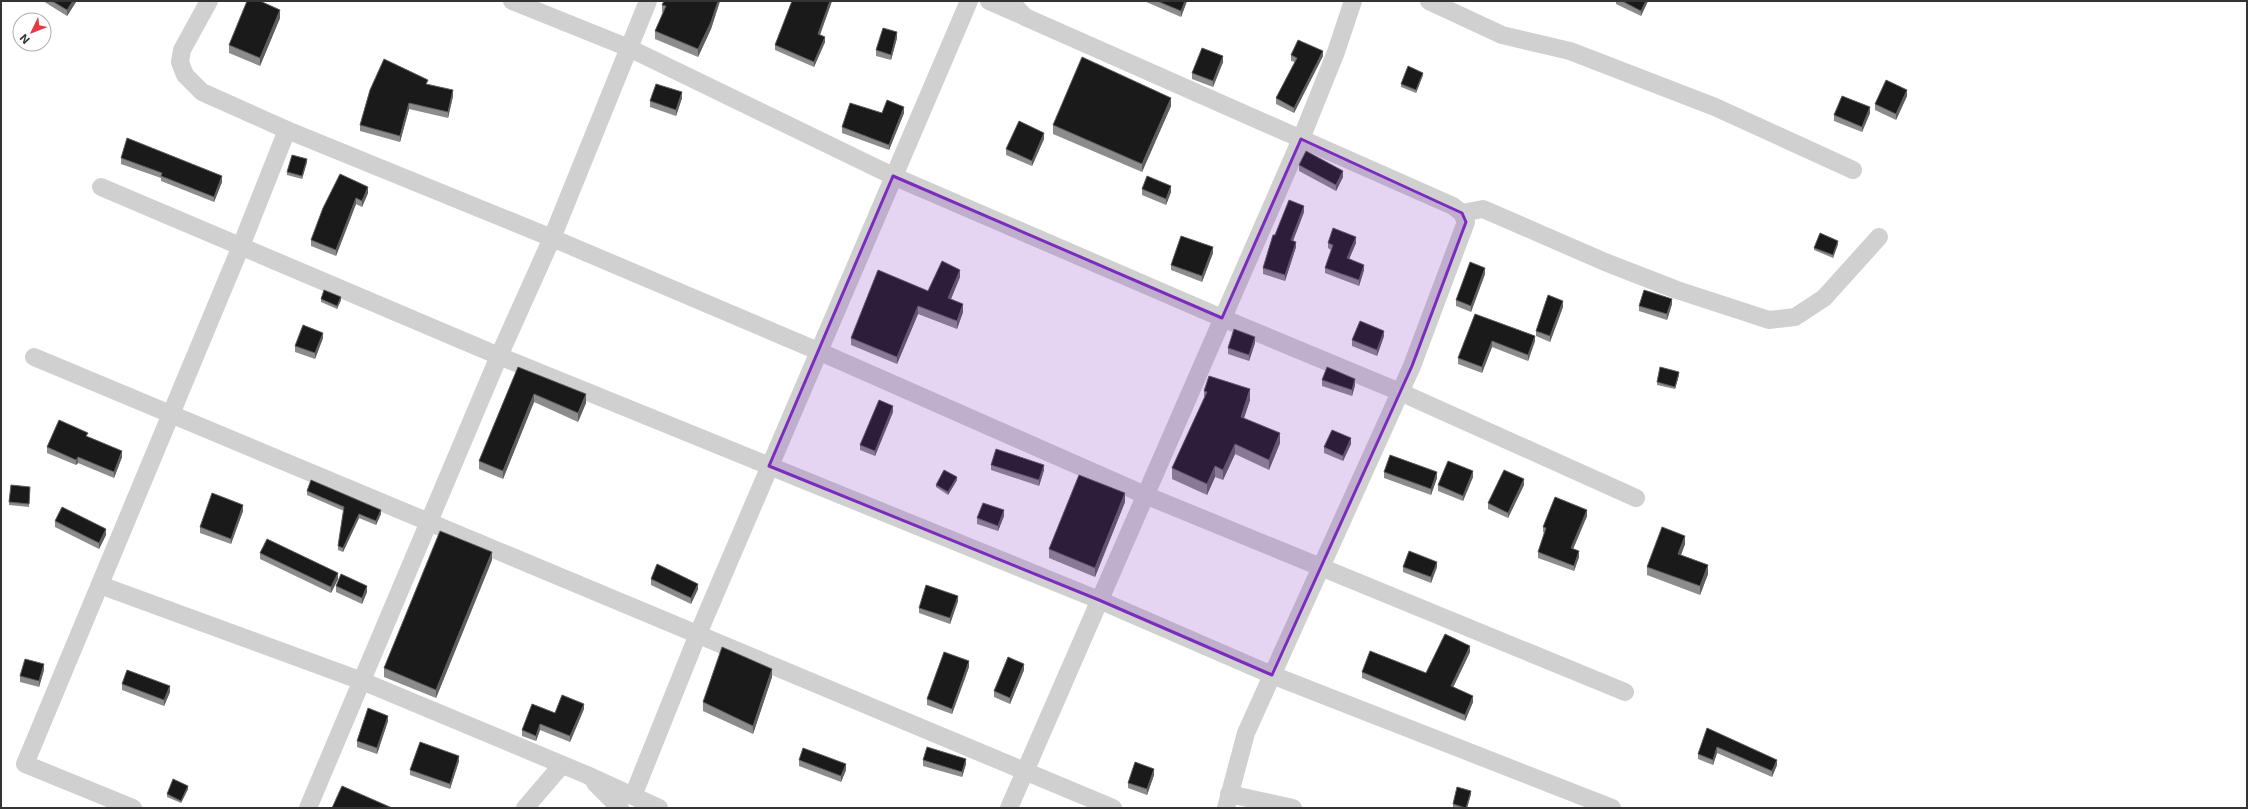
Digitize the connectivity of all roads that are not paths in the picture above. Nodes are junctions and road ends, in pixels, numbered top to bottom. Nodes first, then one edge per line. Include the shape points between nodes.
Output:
1 (208, 1) edge
2 (512, 1) edge
3 (648, 1) edge
4 (969, 1) edge
5 (989, 1) edge
6 (1010, 1) edge
7 (1353, 1) edge
8 (1429, 1) edge
9 (1026, 17) junction
10 (629, 48) junction
11 (287, 130) junction
12 (1301, 139) junction
13 (1853, 170) dead end
14 (893, 176) junction
15 (101, 186) dead end
16 (1462, 213) junction
17 (1879, 237) dead end
18 (552, 238) junction
19 (240, 246) junction
20 (1222, 318) junction
21 (818, 351) junction
22 (498, 356) junction
23 (34, 357) dead end
24 (1400, 392) junction
25 (171, 414) junction
26 (769, 466) junction
27 (1145, 495) junction
28 (1636, 498) dead end
29 (428, 522) junction
30 (1321, 567) junction
31 (100, 585) junction
32 (1099, 600) junction
33 (698, 634) junction
34 (1272, 675) junction
35 (362, 681) junction
36 (1625, 692) dead end
37 (562, 765) junction
38 (1025, 771) junction
39 (1227, 801) edge
40 (626, 802) edge
41 (1581, 802) edge
42 (133, 808) edge
43 (308, 808) edge
44 (524, 808) edge
45 (659, 808) edge
46 (1009, 808) edge
47 (1113, 808) edge
48 (1293, 808) edge
49 (1612, 808) edge

1 - 11 street via 182,50 180,62 186,75 202,92
2 - 10 street
3 - 10 street
4 - 14 street
5 - 9 street
6 - 9 street
7 - 12 street via 1336,52
8 - 13 street via 1502,35 1570,51 1715,107
9 - 12 street
10 - 14 street
10 - 18 street
11 - 18 street
11 - 19 street
12 - 16 street via 1454,206
12 - 20 street
14 - 20 street
14 - 21 street
15 - 19 street
16 - 17 street via 1483,209 1677,290 1769,320 1795,317 1824,298
16 - 24 street via 1466,222
18 - 21 street
18 - 22 street
19 - 22 street
19 - 25 street
20 - 24 street
20 - 27 street
21 - 26 street
21 - 27 street
22 - 26 street
22 - 29 street
23 - 25 street
24 - 28 street
24 - 30 street
25 - 29 street
25 - 31 street
26 - 32 street
26 - 33 street
27 - 30 street
27 - 32 street
29 - 33 street
29 - 35 street
30 - 34 street
30 - 36 street
31 - 35 street
31 - 42 street via 25,764
32 - 34 street
32 - 38 street
33 - 38 street
33 - 40 street
34 - 39 street via 1246,733
34 - 41 street
35 - 37 street
35 - 43 street
37 - 40 street via 587,775
37 - 44 street
38 - 46 street
38 - 47 street
39 - 48 street
40 - 45 street
41 - 49 street

